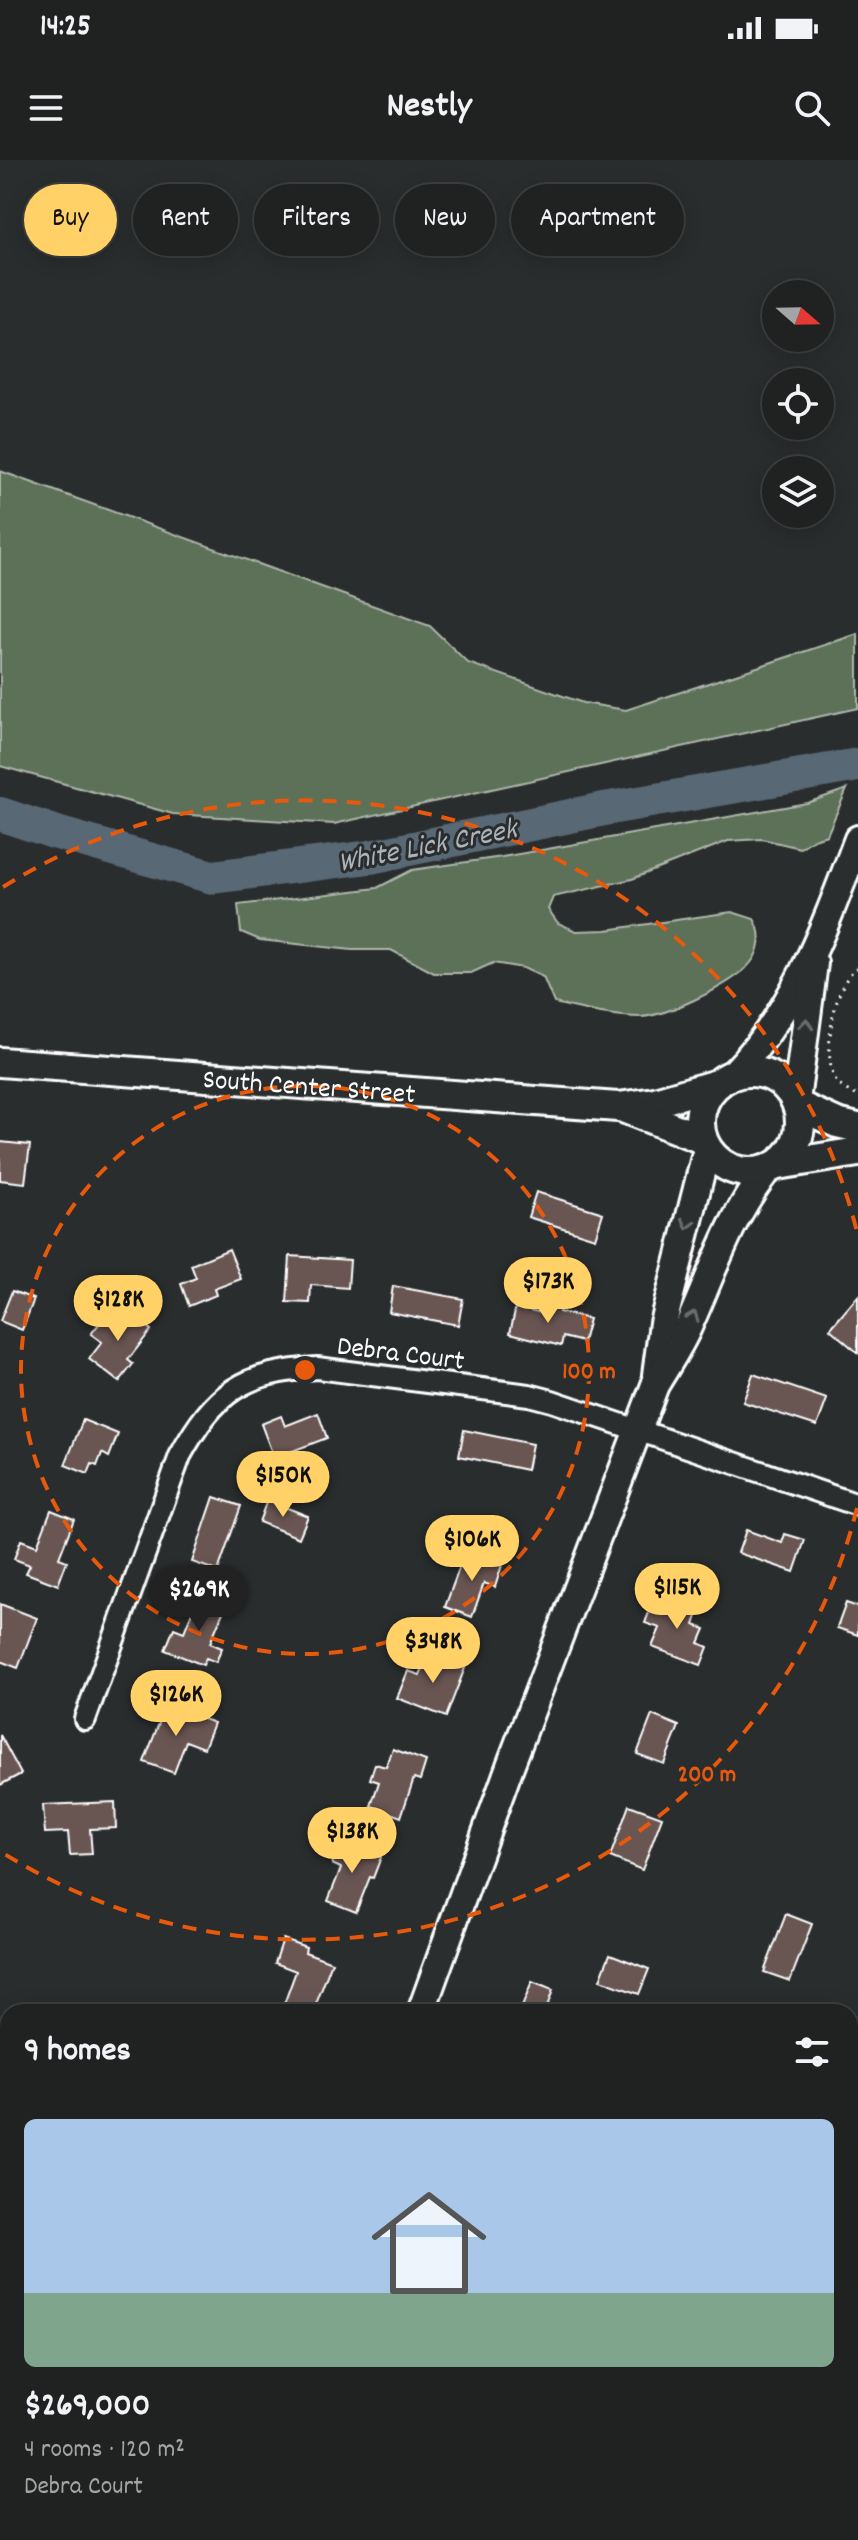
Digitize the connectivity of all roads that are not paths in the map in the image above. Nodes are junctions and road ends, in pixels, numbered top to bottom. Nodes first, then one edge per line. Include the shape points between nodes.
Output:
1 (858, 839) edge
2 (816, 948) junction
3 (0, 1062) edge
4 (724, 1079) junction
5 (796, 1103) junction
6 (618, 1107) junction
7 (858, 1128) edge
8 (704, 1144) junction
9 (858, 1152) edge
10 (772, 1167) junction
11 (655, 1385) junction
12 (639, 1430) junction
13 (858, 1505) edge
14 (85, 1719) dead end
15 (424, 2004) edge

1 - 2 street
2 - 4 street via 767,1036
5 -> 2 street
3 - 6 main road, South Center Street
4 - 5 main road via 753,1072 773,1077
4 - 6 main road, South Center Street via 655,1102
4 - 8 main road via 701,1109
5 - 7 main road
5 - 10 main road via 798,1138 790,1153
6 - 8 main road, South Center Street
8 - 10 main road via 733,1170 756,1173
8 -> 11 street via 663,1323
9 - 10 main road
11 -> 10 street via 688,1327 732,1223
11 - 12 street
12 - 13 street, Debra Court
12 - 14 street, Debra Court via 529,1395 317,1368 291,1369 240,1384 197,1424 180,1456
12 - 15 street

